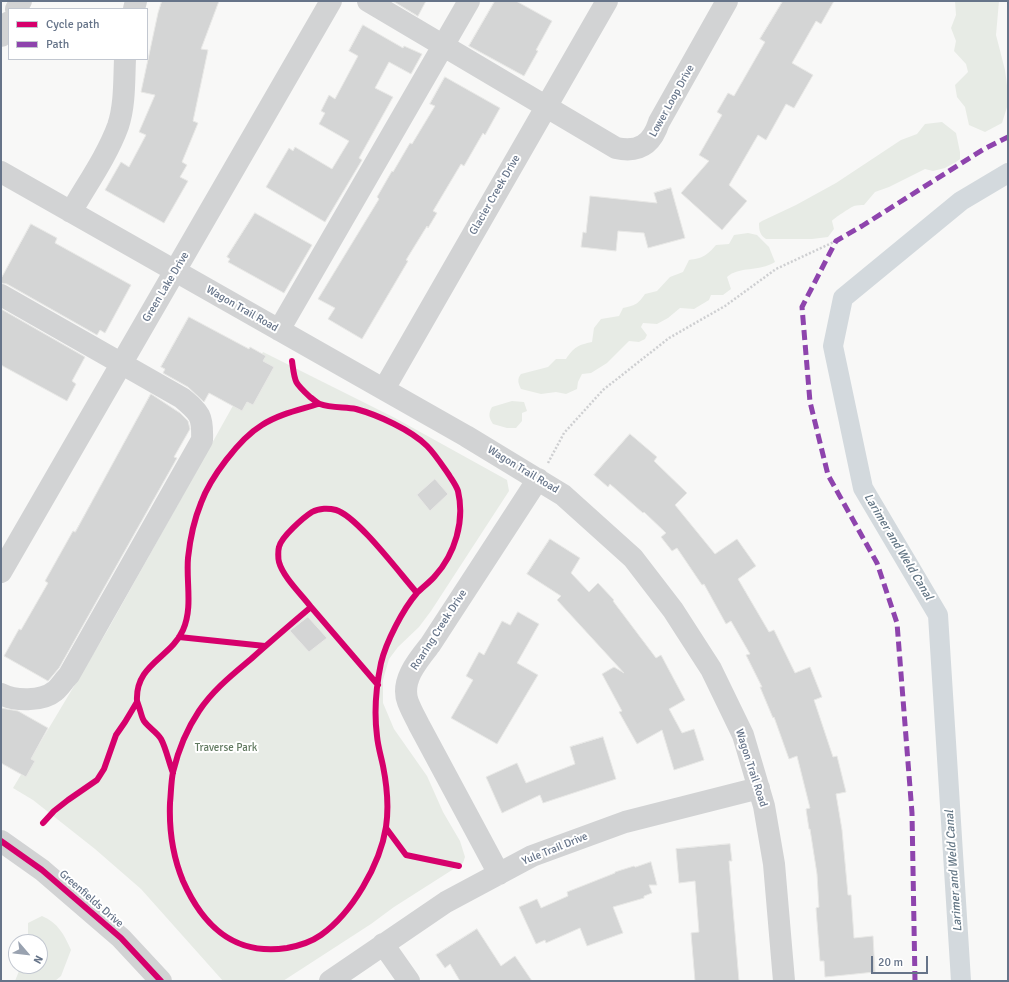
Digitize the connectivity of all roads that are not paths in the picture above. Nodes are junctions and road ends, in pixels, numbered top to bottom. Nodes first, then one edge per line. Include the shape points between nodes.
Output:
1 (331, 1) edge
2 (368, 1) edge
3 (469, 1) edge
4 (607, 1) edge
5 (727, 1) edge
6 (8, 24) edge
7 (1, 36) edge
8 (443, 46) junction
9 (125, 60) edge
10 (546, 106) junction
11 (1, 172) edge
12 (71, 212) junction
13 (175, 271) junction
14 (1, 295) edge
15 (279, 330) junction
16 (121, 364) junction
17 (384, 389) junction
18 (538, 479) junction
19 (1, 572) edge
20 (1, 694) edge
21 (759, 788) junction
22 (1, 841) edge
23 (498, 874) junction
24 (383, 944) junction
25 (161, 981) edge
26 (330, 981) edge
27 (409, 981) edge
28 (784, 981) edge

1 - 13 street, Green Lake Drive
2 - 8 street, Lower Loop Drive
3 - 8 street
4 - 10 street, Glacier Creek Drive
5 - 10 street, Lower Loop Drive via 650,141 627,151 616,148
6 - 7 street
8 - 10 street, Lower Loop Drive
8 - 15 street
9 - 12 street via 123,103 118,125
10 - 17 street, Glacier Creek Drive
11 - 12 street, Wagon Trail Road
12 - 13 street, Wagon Trail Road
13 - 15 street, Wagon Trail Road
13 - 16 street, Green Lake Drive
14 - 16 street
15 - 17 street, Wagon Trail Road
16 - 19 street, Green Lake Drive
16 - 20 street via 182,398 198,411 203,424 202,440 69,675 54,692 39,698 19,700
17 - 18 street, Wagon Trail Road
18 - 21 street, Wagon Trail Road via 564,494 633,558 673,610 711,669 743,735
18 - 23 street, Roaring Creek Drive via 417,661 407,681 407,700
21 - 23 street, Yule Trail Drive via 625,822 532,856
21 - 28 street, Wagon Trail Road via 774,864
22 - 25 street, Greenfields Drive via 42,870 121,938
23 - 24 street, Yule Trail Drive via 446,902
24 - 26 street, Yule Trail Drive
24 - 27 street

